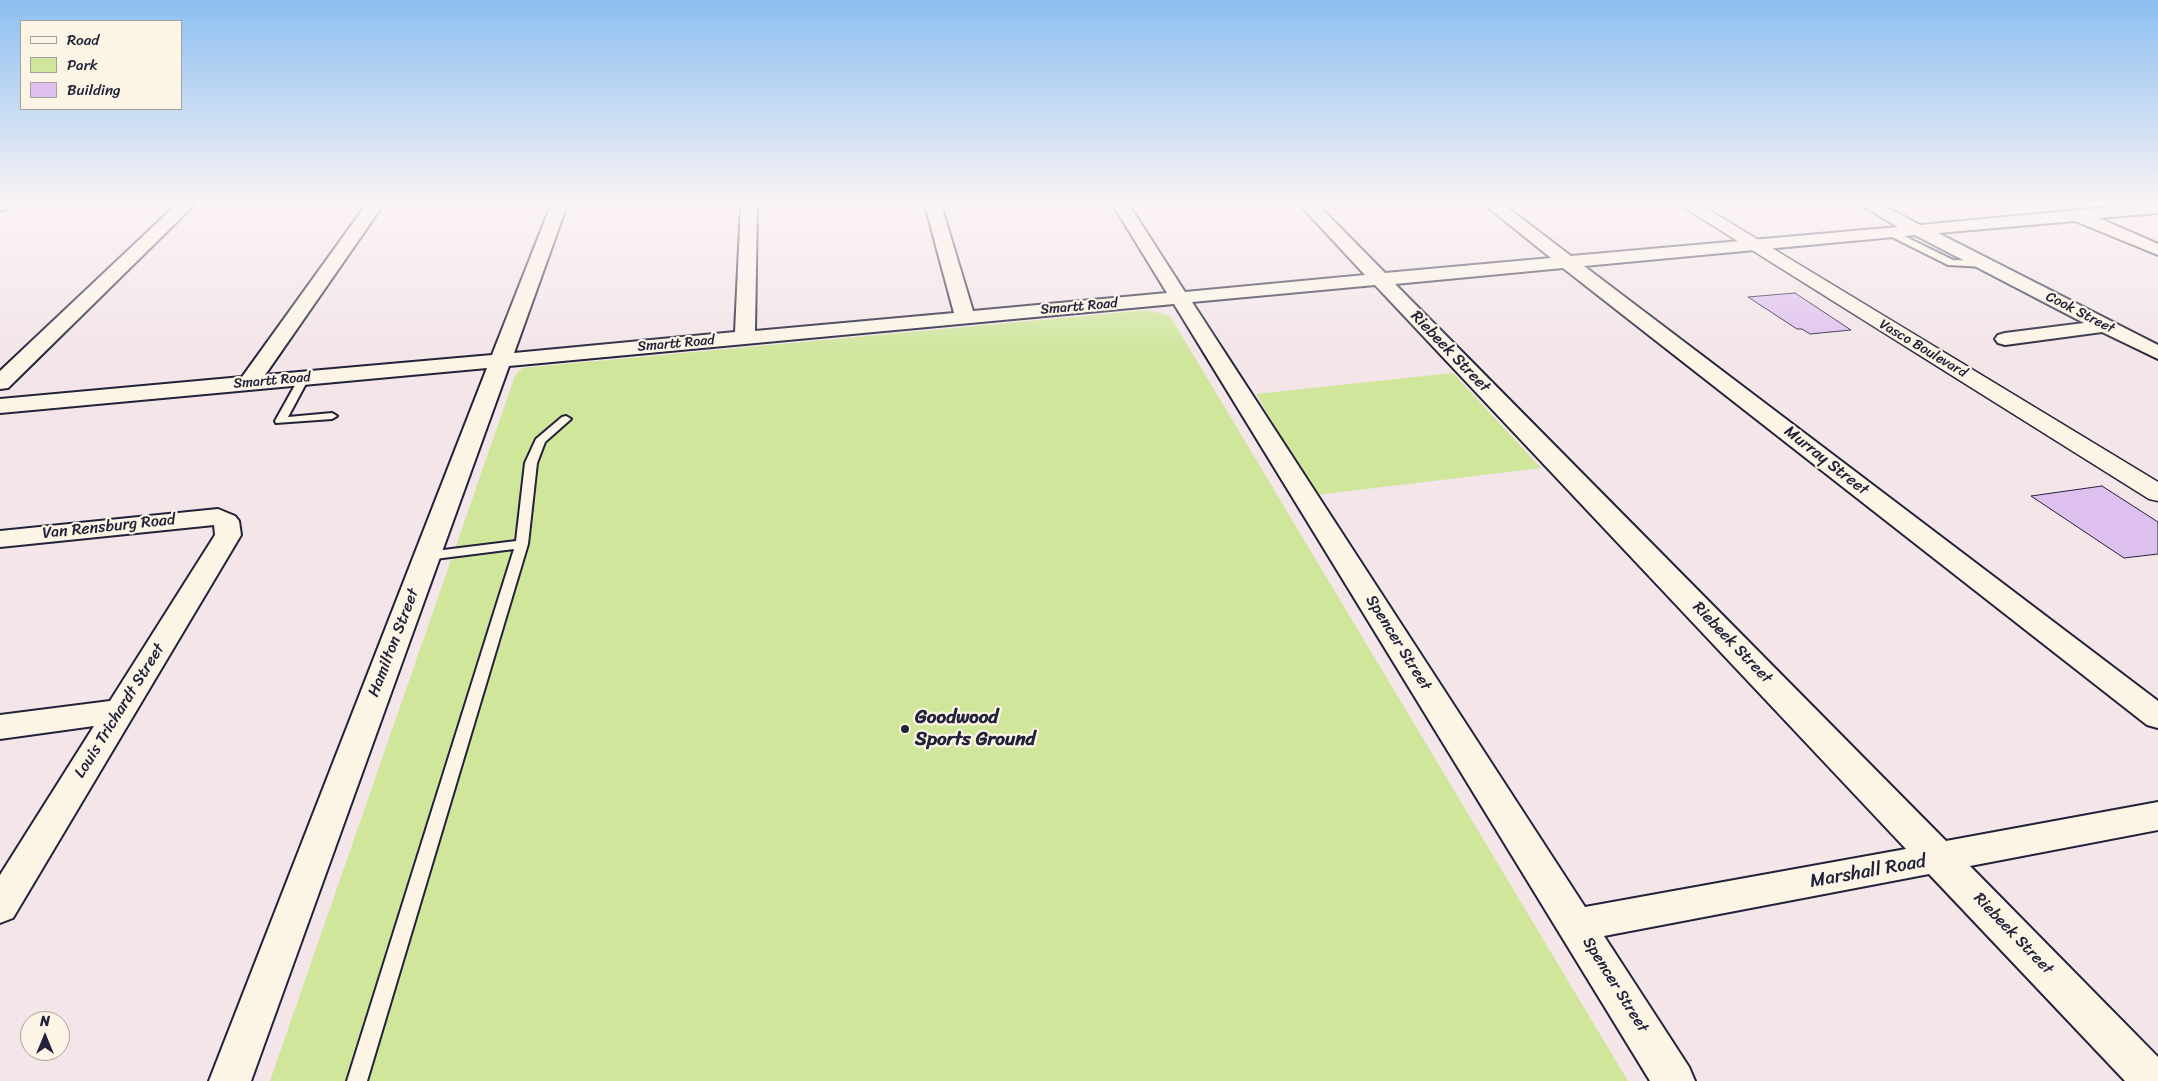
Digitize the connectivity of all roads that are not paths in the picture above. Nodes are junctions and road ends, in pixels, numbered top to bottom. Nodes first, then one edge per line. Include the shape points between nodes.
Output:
1 (133, 255) edge
2 (339, 255) edge
3 (540, 255) edge
4 (747, 255) edge
5 (947, 255) edge
6 (1152, 255) edge
7 (1356, 255) edge
8 (1559, 255) edge
9 (1639, 255) edge
10 (1780, 255) edge
11 (1782, 255) edge
12 (1936, 255) edge
13 (1967, 255) edge
14 (1568, 262) junction
15 (1984, 264) junction
16 (1379, 279) junction
17 (1179, 298) junction
18 (965, 317) junction
19 (2106, 326) junction
20 (745, 338) junction
21 (2005, 339) dead end
22 (2158, 353) edge
23 (501, 360) junction
24 (304, 378) junction
25 (0, 383) edge
26 (249, 383) junction
27 (0, 406) edge
28 (332, 416) dead end
29 (566, 419) dead end
30 (2158, 474) edge
31 (2158, 493) edge
32 (218, 517) joint
33 (0, 539) edge
34 (522, 544) junction
35 (427, 556) junction
36 (121, 711) junction
37 (2158, 717) edge
38 (0, 727) edge
39 (2158, 816) edge
40 (1941, 858) junction
41 (0, 907) edge
42 (1577, 925) junction
43 (230, 1081) edge
44 (357, 1081) edge
45 (1674, 1081) edge
46 (2153, 1081) edge

1 - 25 street
2 - 26 street
3 - 23 street, Hamilton Street
4 - 20 street
5 - 18 street
6 - 17 street, Spencer Street
7 - 16 street, Riebeek Street
8 - 14 street, Murray Street
9 - 14 street, Smartt Road
10 - 31 main road, Vasco Boulevard
11 - 30 main road, Vasco Boulevard
12 - 15 lane via 1951,263
13 - 15 street, Cook Street
14 - 16 street, Smartt Road
14 - 37 street, Murray Street
15 - 19 street, Cook Street
16 - 17 street, Smartt Road
16 - 40 street, Riebeek Street
17 - 18 street, Smartt Road
17 - 42 street, Spencer Street
18 - 20 street, Smartt Road
19 - 21 street
19 - 22 street, Cook Street
20 - 23 street, Smartt Road
23 - 24 street, Smartt Road
23 - 35 street, Hamilton Street
24 - 26 street, Smartt Road
24 - 28 lane via 280,421
26 - 27 street, Smartt Road
29 - 34 lane via 540,441 531,463
32 - 33 street, Van Rensburg Road
32 - 36 street, Louis Trichardt Street via 226,521 228,535
34 - 35 lane
34 - 44 lane
35 - 43 street, Hamilton Street
36 - 38 street
36 - 41 street, Louis Trichardt Street
39 - 40 street, Marshall Road
40 - 42 street, Marshall Road
40 - 46 street, Riebeek Street
42 - 45 street, Spencer Street

